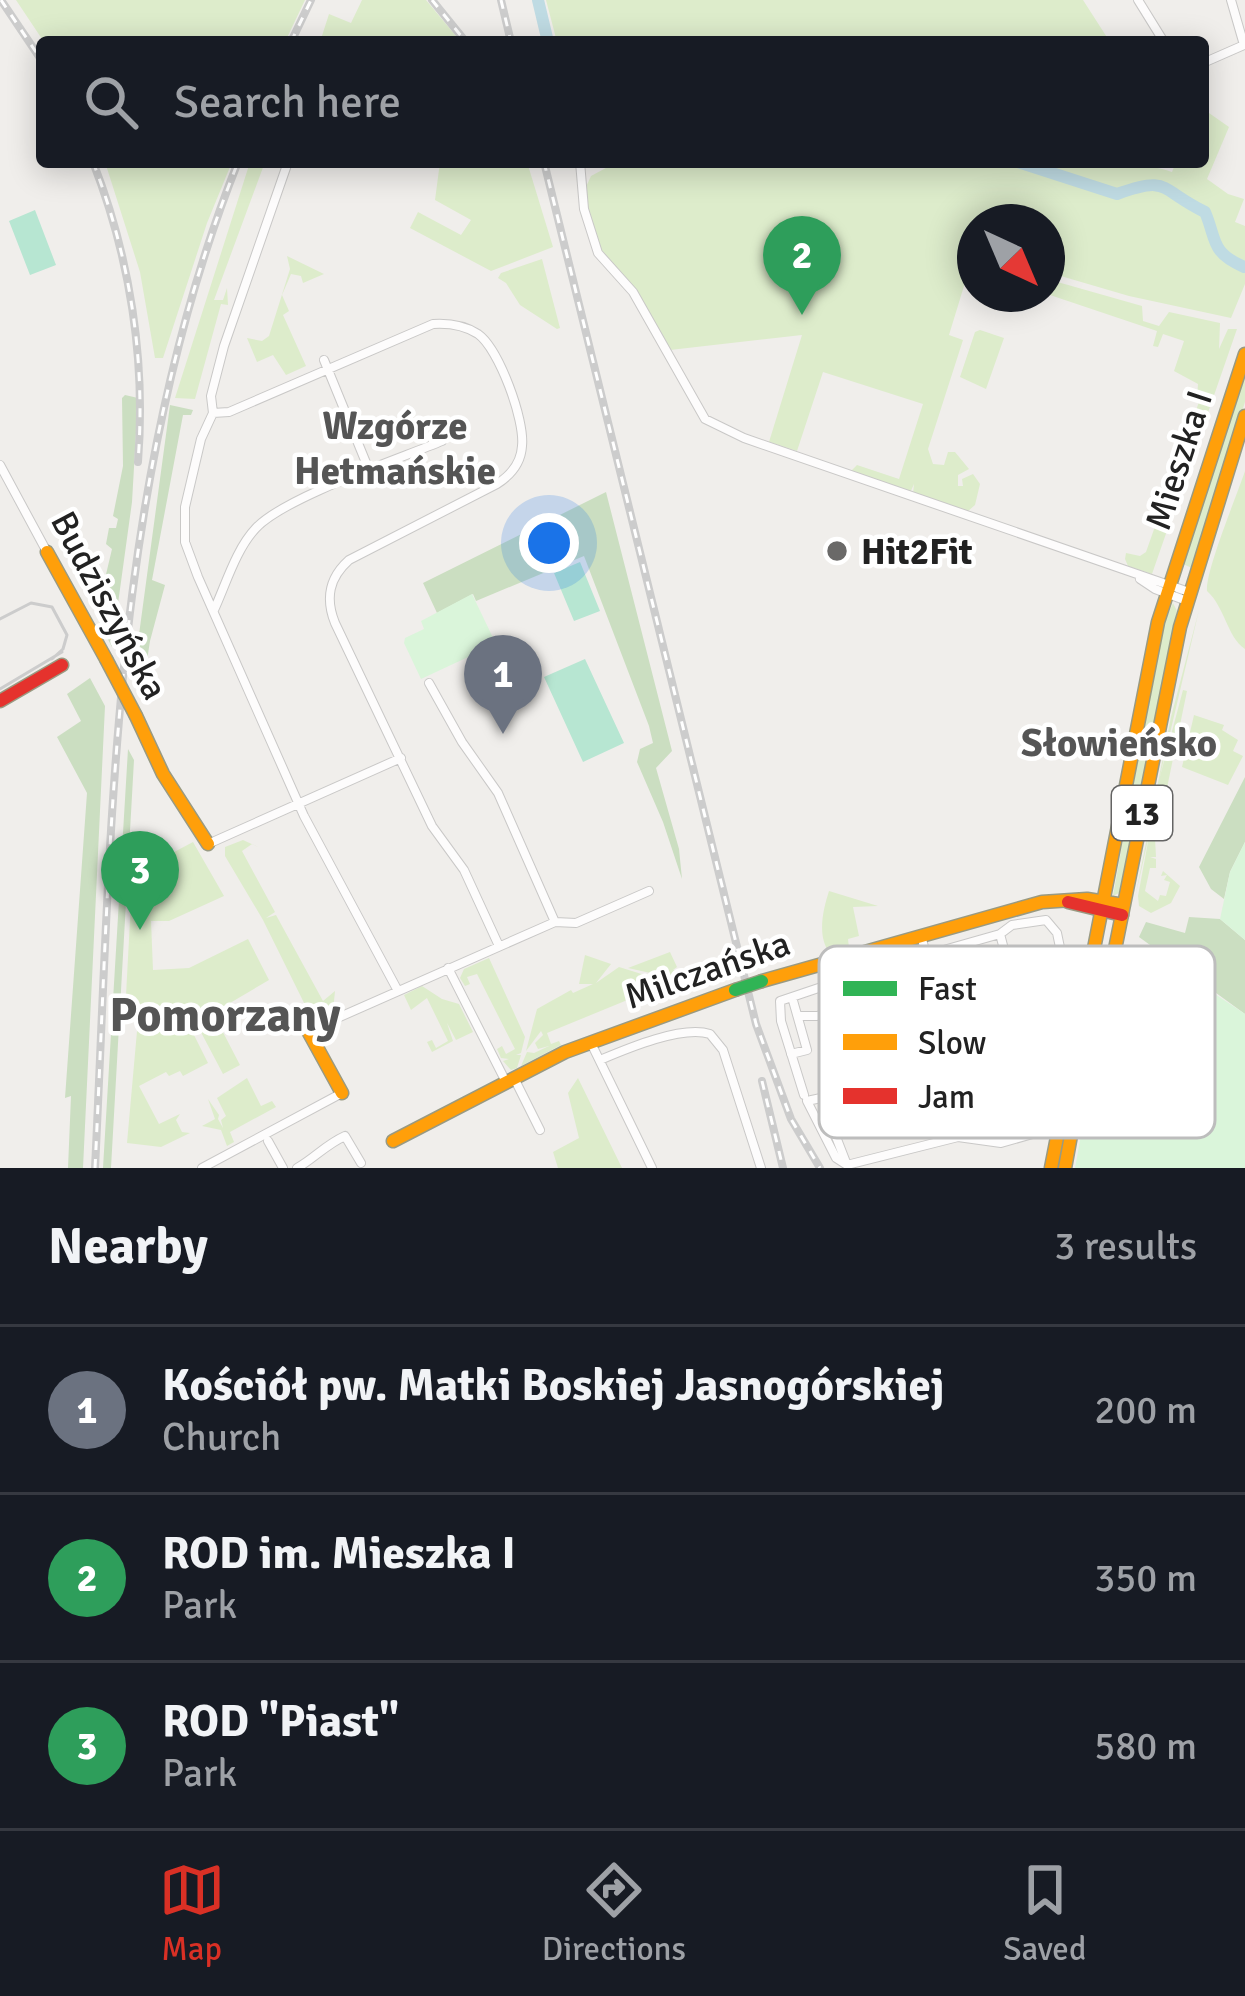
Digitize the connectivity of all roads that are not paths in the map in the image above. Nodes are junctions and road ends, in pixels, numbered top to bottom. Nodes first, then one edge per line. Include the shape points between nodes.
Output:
1 (1138, 0) edge
2 (1232, 0) edge
3 (1160, 36) edge
4 (1245, 45) edge
5 (1209, 60) edge
6 (286, 168) edge
7 (580, 168) edge
8 (1245, 354) edge
9 (324, 365) junction
10 (213, 413) junction
11 (1245, 416) edge
12 (442, 441) dead end
13 (0, 465) edge
14 (370, 470) junction
15 (46, 552) joint
16 (1167, 589) junction
17 (1188, 596) junction
18 (213, 611) junction
19 (62, 665) dead end
20 (429, 683) dead end
21 (0, 701) edge
22 (401, 758) junction
23 (298, 803) junction
24 (208, 844) joint
25 (649, 891) dead end
26 (1101, 906) junction
27 (1123, 910) junction
28 (555, 922) junction
29 (1000, 934) junction
30 (920, 935) junction
31 (499, 946) junction
32 (879, 946) edge
33 (923, 946) edge
34 (958, 946) edge
35 (1003, 946) edge
36 (1060, 946) edge
37 (1093, 946) edge
38 (1114, 946) edge
39 (819, 964) edge
40 (448, 968) junction
41 (819, 988) edge
42 (398, 991) junction
43 (792, 997) junction
44 (819, 1015) edge
45 (798, 1016) junction
46 (308, 1031) joint
47 (591, 1042) junction
48 (791, 1054) junction
49 (600, 1060) junction
50 (510, 1080) junction
51 (342, 1093) joint
52 (804, 1095) dead end
53 (819, 1098) edge
54 (819, 1125) edge
55 (540, 1130) dead end
56 (826, 1138) edge
57 (954, 1138) edge
58 (965, 1138) edge
59 (1021, 1138) edge
60 (1050, 1138) edge
61 (1071, 1138) edge
62 (268, 1141) dead end
63 (393, 1141) dead end
64 (361, 1163) dead end
65 (847, 1166) edge
66 (202, 1168) edge
67 (283, 1168) edge
68 (297, 1168) edge
69 (652, 1168) edge
70 (761, 1168) edge
71 (1051, 1168) edge
72 (1065, 1168) edge

1 - 3 street
2 - 4 street
4 - 5 street
6 - 10 street via 224,346
7 - 16 street via 596,249 633,292 710,423
8 - 16 main road, Mieszka I / 13
9 - 10 street
9 - 14 street
9 - 22 street via 424,326 464,327 498,358 522,440 516,466 501,482 344,563 330,587 331,613
10 - 18 street via 183,521
11 - 17 main road, Mieszka I / 13
12 - 14 street
13 - 15 street, Budziszyńska
14 - 18 street via 258,526
15 - 24 main road, Budziszyńska, bridge
16 - 17 street, Mieszka I
16 - 26 main road, Mieszka I / 13
17 - 27 main road, Mieszka I / 13
18 - 23 street
19 - 21 main road
20 - 28 street via 507,812
22 - 23 street
22 - 31 street
23 - 24 street
23 - 42 street
25 - 28 street via 576,923
26 - 27 main road, Milczańska
26 - 30 main road, Milczańska via 1037,903
26 - 37 main road, Mieszka I / 13
27 - 38 main road, Mieszka I / 13
28 - 31 street
29 - 34 street
29 - 35 street
29 - 36 street via 1033,919 1052,924
30 - 32 main road, Milczańska
30 - 33 street
31 - 40 street
39 - 47 main road, Milczańska, bridge
40 - 42 street
40 - 50 street
41 - 43 street
42 - 46 street
43 - 45 street
43 - 48 street via 779,1004
44 - 45 street
45 - 48 street via 807,1050
46 - 51 main road
47 - 49 street
47 - 50 main road, Milczańska
48 - 52 street
49 - 69 street
49 - 70 street via 695,1031 714,1037
50 - 55 street
50 - 63 main road, Milczańska
51 - 66 street
53 - 54 street via 807,1101
56 - 65 street
57 - 65 street
58 - 59 street
60 - 71 main road, Mieszka I / 13
61 - 72 main road, Mieszka I / 13
62 - 67 street
64 - 68 street via 345,1136

